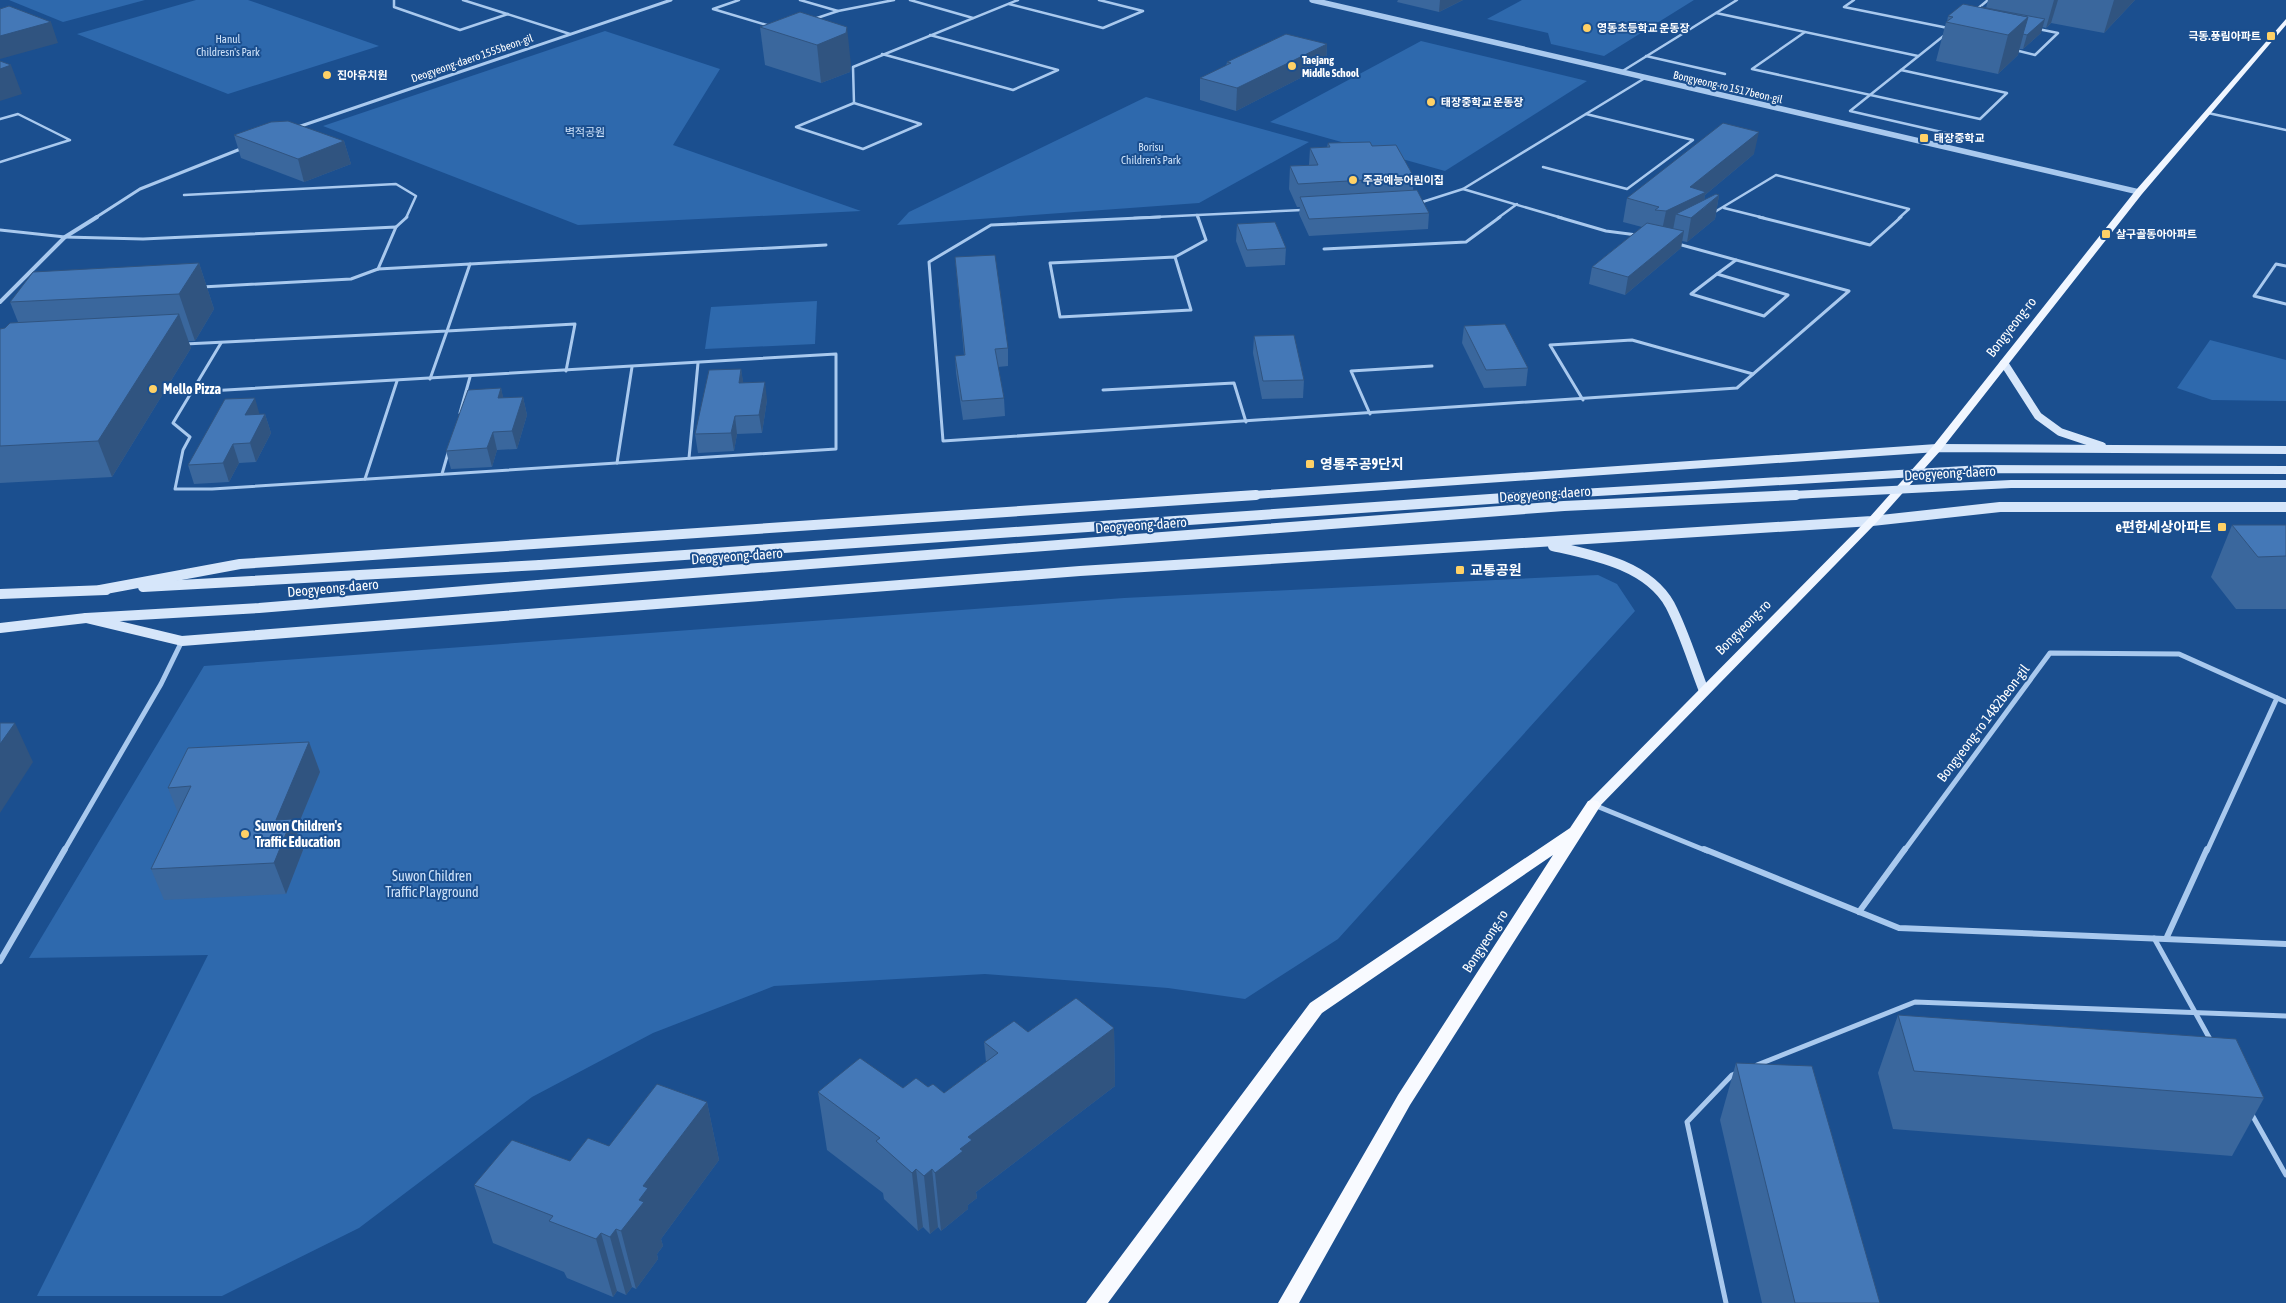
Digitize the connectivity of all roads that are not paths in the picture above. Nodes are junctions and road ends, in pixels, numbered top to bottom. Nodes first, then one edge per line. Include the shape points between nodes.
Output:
1 (394, 0) edge
2 (463, 0) edge
3 (671, 0) edge
4 (739, 0) edge
5 (800, 0) edge
6 (894, 0) edge
7 (910, 0) edge
8 (1018, 0) edge
9 (1099, 0) edge
10 (1312, 0) edge
11 (1737, 0) edge
12 (1854, 0) edge
13 (1988, 0) edge
14 (1009, 4) junction
15 (838, 10) junction
16 (1716, 13) junction
17 (508, 14) junction
18 (1969, 16) edge
19 (973, 18) junction
20 (812, 20) edge
21 (2286, 21) edge
22 (777, 28) edge
23 (2031, 28) edge
24 (1805, 32) junction
25 (570, 34) junction
26 (930, 35) junction
27 (1944, 36) junction
28 (1953, 38) edge
29 (2008, 49) edge
30 (882, 54) junction
31 (1646, 56) junction
32 (1918, 56) junction
33 (1901, 70) junction
34 (1621, 72) junction
35 (1725, 74) dead end
36 (1645, 78) junction
37 (1871, 95) junction
38 (854, 103) junction
39 (2207, 113) junction
40 (1586, 114) junction
41 (0, 119) edge
42 (290, 130) edge
43 (2286, 130) edge
44 (1972, 139) dead end
45 (246, 147) edge
46 (0, 162) edge
47 (1543, 167) dead end
48 (1463, 189) junction
49 (2139, 192) junction
50 (184, 195) dead end
51 (1412, 204) edge
52 (1517, 204) junction
53 (1724, 208) junction
54 (1308, 210) edge
55 (1197, 215) junction
56 (1706, 217) edge
57 (396, 227) junction
58 (0, 230) edge
59 (1643, 236) edge
60 (65, 237) junction
61 (1671, 242) edge
62 (826, 245) dead end
63 (1324, 249) dead end
64 (1175, 258) junction
65 (1736, 260) junction
66 (470, 264) junction
67 (2286, 266) edge
68 (378, 269) junction
69 (1717, 274) junction
70 (201, 287) dead end
71 (0, 302) edge
72 (2286, 304) edge
73 (447, 331) junction
74 (221, 342) junction
75 (183, 344) dead end
76 (698, 363) junction
77 (2004, 363) junction
78 (1432, 366) dead end
79 (632, 367) junction
80 (566, 370) junction
81 (1753, 374) junction
82 (470, 377) junction
83 (430, 379) junction
84 (397, 381) junction
85 (1103, 390) dead end
86 (192, 392) junction
87 (1583, 400) junction
88 (1370, 414) junction
89 (457, 421) edge
90 (1246, 422) junction
91 (450, 448) edge
92 (1937, 448) junction
93 (2113, 449) junction
94 (2286, 450) edge
95 (689, 458) junction
96 (617, 463) junction
97 (2286, 470) edge
98 (442, 474) junction
99 (365, 479) junction
100 (2286, 484) edge
101 (2286, 507) edge
102 (1872, 521) junction
103 (1542, 543) junction
104 (100, 590) junction
105 (0, 594) edge
106 (86, 618) junction
107 (0, 628) edge
108 (182, 641) junction
109 (1704, 692) junction
110 (2277, 698) junction
111 (2286, 702) edge
112 (1593, 805) junction
113 (1577, 831) junction
114 (1859, 912) junction
115 (2154, 938) junction
116 (2166, 939) junction
117 (2286, 944) edge
118 (0, 961) edge
119 (2196, 1013) junction
120 (2286, 1016) edge
121 (2214, 1047) edge
122 (1751, 1068) edge
123 (1742, 1072) edge
124 (2248, 1107) edge
125 (2286, 1175) edge
126 (1096, 1303) edge
127 (1288, 1303) edge
128 (1726, 1303) edge

1 - 17 lane via 394,7 460,30
2 - 17 lane
3 - 25 street, Deogyeong-daero 1555beon-gil
4 - 22 lane via 713,9
5 - 15 lane
6 - 15 lane
7 - 19 lane
8 - 14 lane
9 - 14 lane via 1142,11 1103,28
10 - 34 street, Bongyeong-ro 1517beon-gil
11 - 16 lane
12 - 27 lane via 1844,7 1952,29
13 - 18 lane
14 - 19 lane
15 - 20 lane
16 - 24 lane
16 - 31 lane
17 - 25 lane
19 - 26 lane
21 - 39 main road, Bongyeong-ro
23 - 29 lane via 2058,33 2035,55
24 - 32 lane
24 - 37 lane via 1752,69
25 - 42 street, Deogyeong-daero 1555beon-gil
26 - 30 lane
26 - 30 lane via 1058,70 1013,90
27 - 28 lane
27 - 32 lane
30 - 38 lane via 853,67
31 - 34 lane
31 - 35 lane
32 - 33 lane
33 - 37 lane
33 - 37 lane via 2007,92 1980,119
34 - 36 street, Bongyeong-ro 1517beon-gil
36 - 40 lane
36 - 49 street, Bongyeong-ro 1517beon-gil
37 - 44 lane via 1850,111
38 - 38 lane via 796,127 863,149 921,124
39 - 43 lane
39 - 49 main road, Bongyeong-ro
40 - 47 lane via 1693,140 1627,189
40 - 48 lane
41 - 46 lane via 18,114 70,140
45 - 60 street via 140,189
48 - 51 lane
48 - 52 lane
49 - 77 main road, Bongyeong-ro
50 - 57 lane via 396,184 416,196 409,215
52 - 59 lane via 1606,231
52 - 63 lane via 1466,242
53 - 53 lane via 1776,175 1909,209 1870,245
53 - 56 lane
54 - 55 lane
55 - 64 lane via 1206,240
55 - 90 lane via 991,225 929,262 943,441
57 - 60 lane via 153,239
57 - 68 lane
58 - 60 lane
60 - 71 street
61 - 65 lane
62 - 66 lane
64 - 64 lane via 1050,263 1060,317 1191,310
65 - 69 lane
65 - 81 lane via 1849,291
66 - 68 lane
66 - 73 lane
67 - 72 lane via 2276,264 2254,296
68 - 70 lane via 351,279
69 - 69 lane via 1691,294 1764,316 1788,295
73 - 74 lane
73 - 80 lane via 575,324
73 - 83 lane
74 - 75 lane
74 - 86 lane
76 - 79 lane
76 - 95 lane
76 - 95 lane via 836,354 836,449
77 - 92 main road, Bongyeong-ro
77 - 93 main road via 2038,416 2060,432
78 - 88 lane via 1350,371
79 - 80 lane
79 - 96 lane
80 - 82 lane
81 - 87 lane via 1737,388
81 - 87 lane via 1632,340 1550,345
82 - 83 lane
82 - 89 lane
83 - 84 lane
84 - 86 lane
84 - 99 lane
85 - 90 lane via 1234,383
86 - 99 lane via 173,423 190,437 182,450 175,489
87 - 88 lane
88 - 90 lane
91 - 98 lane
92 - 93 main road
92 - 102 main road, Bongyeong-ro
92 - 104 main road via 240,564
93 - 94 main road
95 - 96 lane
96 - 98 lane
97 - 104 main road, Deogyeong-daero, bridge via 1982,469 1557,494 540,565
98 - 99 lane
100 - 106 main road, Deogyeong-daero, bridge via 2011,484 1564,506 259,608
101 - 102 main road via 2000,507
102 - 103 main road
102 - 109 main road, Bongyeong-ro
103 - 108 main road via 1080,571
103 - 109 main road via 1602,557 1642,576 1656,588 1669,604
104 - 105 main road, Deogyeong-daero
106 - 107 main road, Deogyeong-daero
106 - 108 main road
108 - 118 street via 161,684
109 - 112 main road, Bongyeong-ro
110 - 111 street
110 - 114 street, Bongyeong-ro 1482beon-gil via 2179,654 2050,653
110 - 116 street
112 - 113 highway, Bongyeong-ro
112 - 114 street
113 - 126 highway via 1316,1008
113 - 127 highway, Bongyeong-ro via 1404,1100
114 - 115 street via 1899,928
115 - 116 street
115 - 119 lane
116 - 117 street
119 - 120 lane
119 - 121 lane
119 - 122 lane via 1915,1002
123 - 128 lane via 1732,1075 1687,1122
124 - 125 lane

